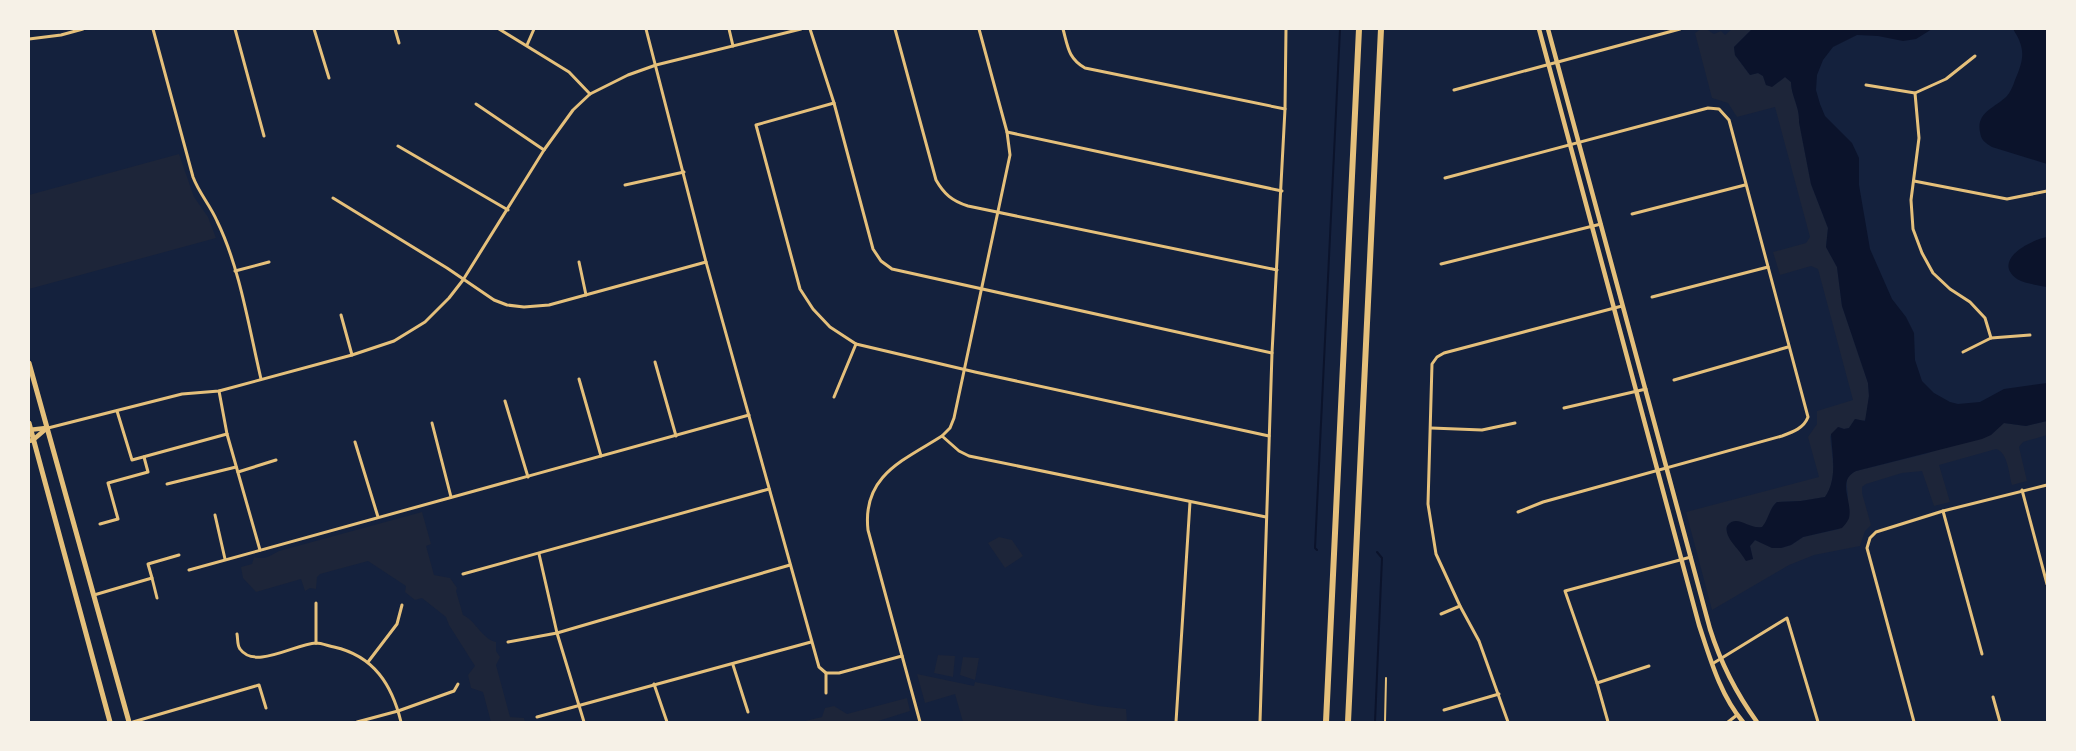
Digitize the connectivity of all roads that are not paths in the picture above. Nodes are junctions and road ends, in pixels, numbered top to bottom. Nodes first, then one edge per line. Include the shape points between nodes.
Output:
1 (83, 29) edge
2 (153, 29) edge
3 (235, 29) edge
4 (314, 29) edge
5 (395, 29) edge
6 (499, 29) edge
7 (534, 29) edge
8 (646, 29) edge
9 (729, 29) edge
10 (801, 29) edge
11 (810, 29) edge
12 (895, 29) edge
13 (979, 29) edge
14 (1063, 29) edge
15 (1286, 29) edge
16 (1359, 29) edge
17 (1382, 29) edge
18 (1539, 29) edge
19 (1548, 29) edge
20 (1680, 29) edge
21 (29, 39) edge
22 (399, 43) dead end
23 (527, 45) junction
24 (733, 46) junction
25 (1975, 56) dead end
26 (1557, 62) junction
27 (1549, 64) junction
28 (656, 65) junction
29 (329, 78) dead end
30 (1866, 85) dead end
31 (1454, 90) dead end
32 (1914, 93) junction
33 (590, 94) junction
34 (834, 103) junction
35 (476, 104) dead end
36 (1285, 109) junction
37 (1007, 132) junction
38 (264, 136) dead end
39 (1579, 143) junction
40 (1569, 145) junction
41 (398, 146) dead end
42 (544, 150) junction
43 (684, 172) junction
44 (1445, 178) dead end
45 (1914, 181) junction
46 (625, 185) dead end
47 (1746, 186) junction
48 (1282, 191) junction
49 (2047, 191) edge
50 (333, 198) dead end
51 (508, 210) junction
52 (999, 213) junction
53 (1632, 214) dead end
54 (1601, 224) junction
55 (1592, 226) junction
56 (269, 262) dead end
57 (579, 262) dead end
58 (706, 262) junction
59 (1441, 264) dead end
60 (1768, 267) junction
61 (1277, 270) junction
62 (235, 272) junction
63 (463, 280) junction
64 (982, 290) junction
65 (586, 295) junction
66 (1652, 297) dead end
67 (1622, 306) junction
68 (1613, 308) junction
69 (341, 316) dead end
70 (2030, 335) dead end
71 (1991, 338) junction
72 (856, 344) junction
73 (1788, 347) junction
74 (1963, 352) dead end
75 (1272, 353) junction
76 (352, 355) junction
77 (655, 362) dead end
78 (29, 363) edge
79 (965, 370) junction
80 (261, 379) junction
81 (579, 380) dead end
82 (1674, 380) dead end
83 (1646, 389) junction
84 (219, 391) junction
85 (1636, 391) junction
86 (834, 397) dead end
87 (506, 401) dead end
88 (1564, 408) dead end
89 (117, 411) junction
90 (749, 416) junction
91 (29, 423) edge
92 (432, 423) dead end
93 (1515, 423) dead end
94 (47, 428) junction
95 (1431, 428) junction
96 (30, 429) edge
97 (228, 434) junction
98 (676, 436) junction
99 (942, 436) junction
100 (1269, 436) junction
101 (31, 440) edge
102 (355, 442) dead end
103 (601, 456) junction
104 (144, 458) junction
105 (276, 460) dead end
106 (237, 467) junction
107 (1667, 468) junction
108 (1656, 470) junction
109 (238, 472) junction
110 (528, 477) junction
111 (167, 484) dead end
112 (2047, 485) edge
113 (770, 490) junction
114 (2022, 490) junction
115 (451, 497) junction
116 (1190, 502) junction
117 (1943, 511) junction
118 (1518, 512) dead end
119 (215, 515) dead end
120 (378, 517) junction
121 (1266, 517) junction
122 (100, 524) dead end
123 (260, 550) junction
124 (538, 554) junction
125 (179, 556) dead end
126 (1691, 557) junction
127 (225, 559) junction
128 (1681, 560) junction
129 (790, 565) junction
130 (190, 570) dead end
131 (463, 574) dead end
132 (152, 578) junction
133 (2047, 584) edge
134 (94, 595) junction
135 (157, 598) dead end
136 (316, 603) dead end
137 (402, 605) dead end
138 (1460, 606) junction
139 (1441, 614) dead end
140 (557, 633) junction
141 (237, 634) dead end
142 (508, 642) dead end
143 (811, 642) junction
144 (316, 644) junction
145 (1982, 654) dead end
146 (902, 656) junction
147 (1720, 660) junction
148 (368, 662) junction
149 (1712, 664) junction
150 (732, 665) junction
151 (1649, 666) dead end
152 (826, 673) junction
153 (1386, 678) dead end
154 (1597, 683) junction
155 (458, 684) dead end
156 (654, 684) junction
157 (826, 693) dead end
158 (1499, 694) junction
159 (1993, 698) dead end
160 (580, 705) junction
161 (266, 708) dead end
162 (1444, 710) dead end
163 (398, 711) junction
164 (748, 712) dead end
165 (1737, 715) junction
166 (537, 717) dead end
167 (1325, 721) edge
168 (110, 722) edge
169 (131, 722) edge
170 (357, 722) edge
171 (401, 722) edge
172 (584, 722) edge
173 (667, 722) edge
174 (920, 722) edge
175 (1176, 722) edge
176 (1260, 722) edge
177 (1348, 722) edge
178 (1385, 722) edge
179 (1508, 722) edge
180 (1608, 722) edge
181 (1728, 722) edge
182 (1743, 722) edge
183 (1757, 722) edge
184 (1818, 722) edge
185 (1914, 722) edge
186 (2000, 722) edge

1 - 21 street via 61,36
2 - 62 street via 193,177 217,220
3 - 38 street
4 - 29 street
5 - 22 street
6 - 23 street
7 - 23 street
8 - 28 street
9 - 24 street
10 - 24 street
11 - 34 street
12 - 52 street via 936,180 943,192 958,203
13 - 37 street
14 - 36 street via 1070,54 1085,68
15 - 36 street
16 - 167 highway
17 - 177 highway
18 - 27 street
19 - 26 street
20 - 26 street
23 - 33 street via 568,72
24 - 28 street
25 - 32 street via 1946,79
26 - 27 street
26 - 39 street
27 - 31 street
27 - 40 street
28 - 33 street
28 - 43 street
30 - 32 street
32 - 45 street via 1919,138
33 - 42 street via 573,110
34 - 64 street via 873,249 881,261 892,269
34 - 72 street via 756,125 800,289 830,327
35 - 42 street
36 - 48 street
37 - 48 street
37 - 52 street via 1010,155
39 - 40 street
39 - 47 street via 1719,109 1729,120
39 - 54 street
40 - 44 street
40 - 55 street
41 - 51 street
42 - 51 street
43 - 46 street
43 - 58 street
45 - 49 street via 2007,199
45 - 71 street via 1911,214 1922,253 1933,273 1985,318
47 - 53 street
47 - 60 street
48 - 61 street
50 - 63 street
51 - 63 street
52 - 61 street
52 - 64 street
54 - 55 street
54 - 67 street
55 - 59 street
55 - 68 street
56 - 62 street
57 - 65 street
58 - 65 street
58 - 90 street
60 - 66 street
60 - 73 street
61 - 75 street
62 - 80 street
63 - 65 street via 507,305 550,305
63 - 76 street via 425,322 394,341
64 - 75 street
64 - 79 street
67 - 68 street
67 - 83 street
68 - 85 street
68 - 95 street via 1437,357 1432,364
69 - 76 street
70 - 71 street
71 - 74 street
72 - 79 street
72 - 86 street
73 - 82 street
73 - 107 street via 1808,416 1806,422 1782,436
75 - 100 street
76 - 80 street
77 - 98 street
78 - 94 main road
79 - 99 street via 954,418
79 - 100 street
80 - 84 street
81 - 103 street
83 - 85 street
83 - 107 street
84 - 89 street via 182,394
84 - 97 street
85 - 88 street
85 - 108 street
87 - 110 street
89 - 94 street
89 - 104 street via 132,460
90 - 98 street
90 - 113 street
91 - 96 main road
92 - 115 street
93 - 95 street via 1482,430
94 - 96 street
94 - 101 street
94 - 134 main road
95 - 138 street via 1428,504 1436,554
96 - 101 main road
97 - 104 street
97 - 106 street
98 - 103 street
99 - 116 street via 969,456
99 - 146 street via 884,474 876,484 868,506 868,530
100 - 121 street
101 - 168 main road
102 - 120 street
103 - 110 street
104 - 122 street via 148,472 108,484 118,519
105 - 109 street
106 - 109 street
106 - 111 street
107 - 108 street
107 - 126 street
108 - 118 street
108 - 128 street
109 - 123 street
110 - 115 street
112 - 114 street
113 - 124 street
113 - 129 street
114 - 117 street
114 - 133 street
115 - 120 street
116 - 121 street
116 - 175 street
117 - 145 street
117 - 185 street via 1876,532 1867,548
119 - 127 street
120 - 123 street
121 - 176 street
123 - 127 street
124 - 131 street
124 - 140 street
125 - 132 street via 148,564
126 - 128 street
126 - 147 street
127 - 130 street
128 - 149 street
128 - 154 street via 1565,591
129 - 140 street
129 - 143 street
132 - 134 street
132 - 135 street
134 - 169 main road
136 - 144 street
137 - 148 street via 397,624
138 - 139 street
138 - 158 street via 1479,641
140 - 142 street
140 - 160 street
141 - 144 street via 239,648 257,658
143 - 150 street
143 - 152 street via 819,667
144 - 148 street via 347,650
146 - 152 street
146 - 174 street
147 - 149 street
147 - 183 street
147 - 184 street via 1787,618
148 - 163 street via 387,683
149 - 165 street
150 - 156 street
150 - 164 street
151 - 154 street
152 - 157 street
153 - 178 lane
154 - 180 street
155 - 163 street via 454,691
156 - 160 street
156 - 173 street
158 - 162 street
158 - 179 street
159 - 186 street
160 - 166 street
160 - 172 street
161 - 169 street via 259,685
163 - 170 street
163 - 171 street
165 - 181 street
165 - 182 street

